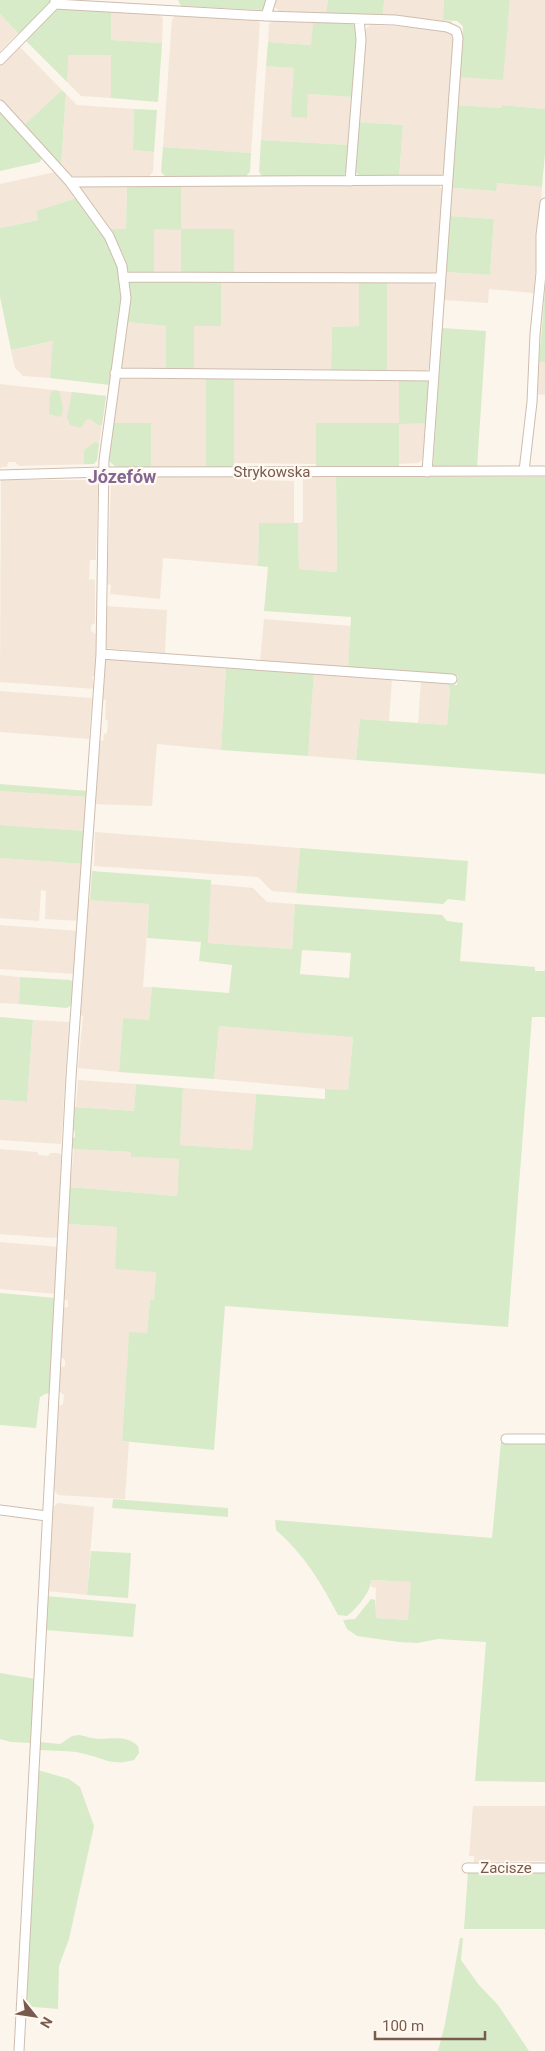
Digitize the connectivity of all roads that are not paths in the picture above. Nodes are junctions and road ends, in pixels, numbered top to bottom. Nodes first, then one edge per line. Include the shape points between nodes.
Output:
1 (271, 0) edge
2 (55, 2) edge
3 (266, 16) junction
4 (360, 19) junction
5 (0, 60) edge
6 (0, 105) edge
7 (447, 180) junction
8 (350, 181) junction
9 (70, 182) junction
10 (545, 203) edge
11 (124, 278) junction
12 (440, 278) junction
13 (115, 373) junction
14 (434, 376) junction
15 (524, 471) junction
16 (545, 471) edge
17 (104, 472) junction
18 (427, 472) junction
19 (0, 476) edge
20 (101, 654) junction
21 (452, 680) dead end
22 (506, 1439) dead end
23 (545, 1439) edge
24 (0, 1510) edge
25 (47, 1516) junction
26 (467, 1868) dead end
27 (545, 1868) edge
28 (19, 2051) edge

1 - 3 street
2 - 3 street
2 - 5 street
3 - 4 street
4 - 7 street via 447,26 456,31
4 - 8 street
6 - 9 street
7 - 8 street
7 - 12 street
8 - 9 street
9 - 11 street via 109,236 119,255
10 - 15 street via 532,402
11 - 12 street
11 - 13 street via 126,298
12 - 14 street
13 - 14 street
13 - 17 street
14 - 18 street
15 - 16 street, Strykowska
15 - 18 street, Strykowska
17 - 18 street, Strykowska
17 - 19 street, Strykowska
17 - 20 street
20 - 21 street
20 - 25 street via 71,1077
22 - 23 street
24 - 25 street
25 - 28 street
26 - 27 street, Zacisze

